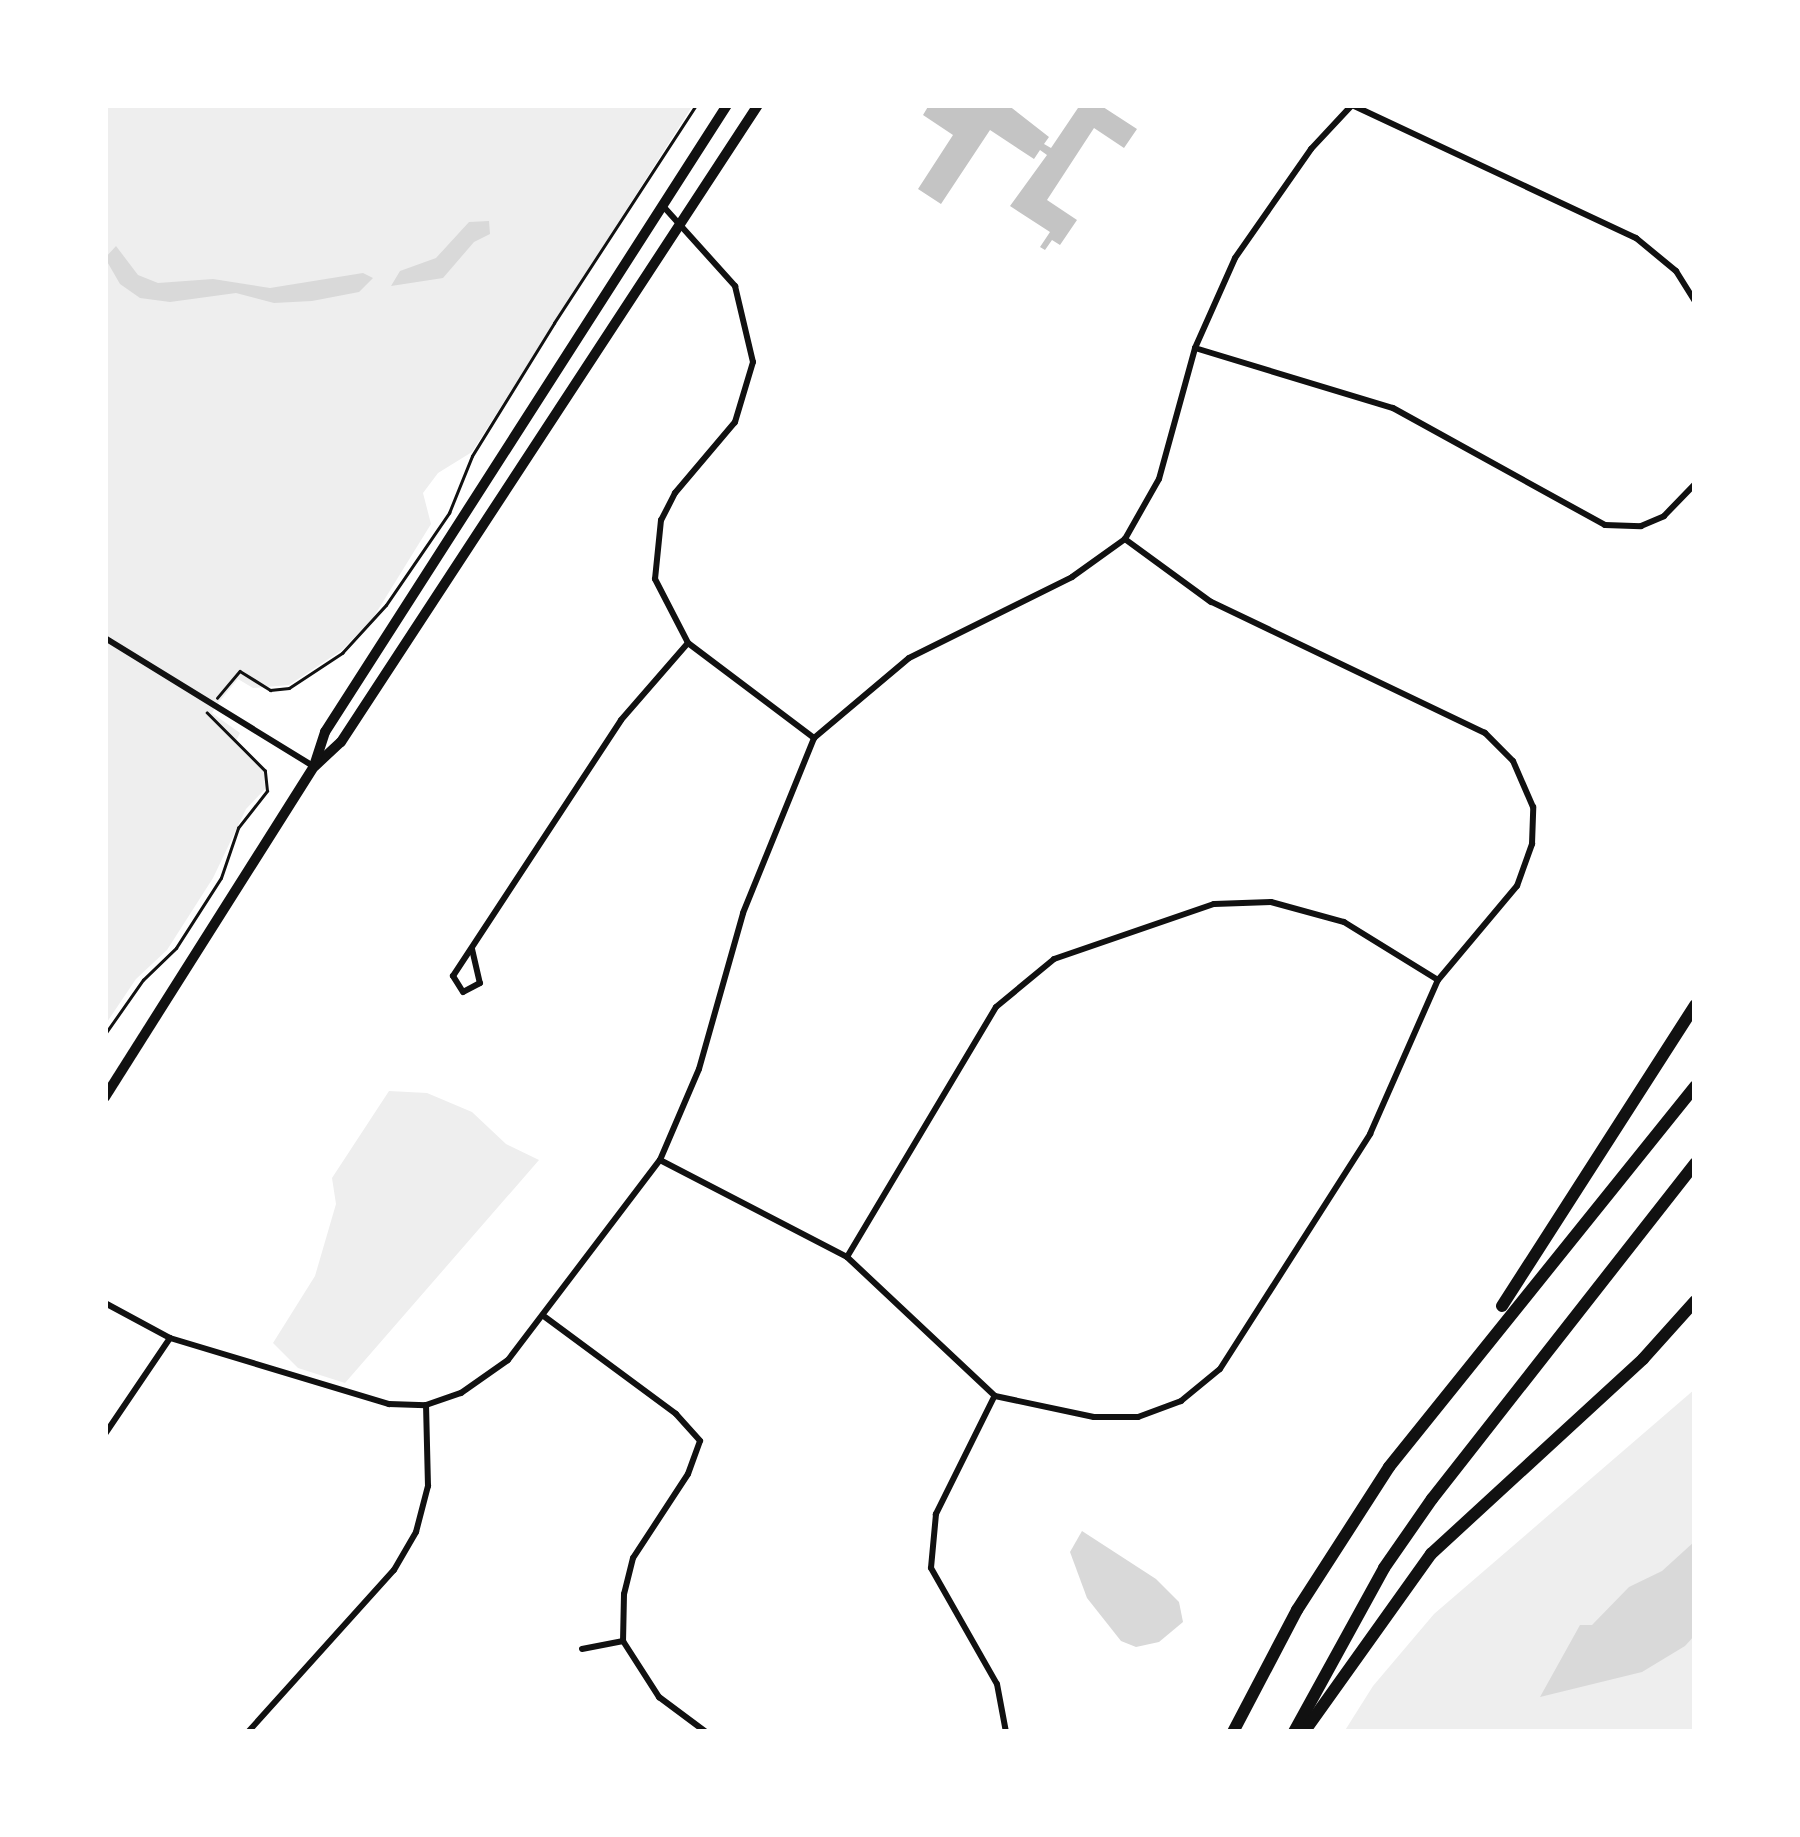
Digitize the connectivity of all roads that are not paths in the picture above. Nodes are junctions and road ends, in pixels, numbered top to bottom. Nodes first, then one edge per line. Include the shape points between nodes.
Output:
1 (727, 105) edge
2 (758, 105) edge
3 (1352, 105) edge
4 (662, 205) junction
5 (680, 222) junction
6 (1695, 301) edge
7 (1195, 348) junction
8 (1695, 484) edge
9 (1125, 539) junction
10 (105, 638) edge
11 (688, 642) junction
12 (814, 738) junction
13 (314, 766) junction
14 (472, 949) junction
15 (1438, 980) junction
16 (1695, 1005) edge
17 (1695, 1086) edge
18 (105, 1097) edge
19 (660, 1160) junction
20 (1695, 1163) edge
21 (847, 1257) junction
22 (1695, 1301) edge
23 (105, 1303) edge
24 (545, 1317) junction
25 (170, 1338) junction
26 (994, 1396) junction
27 (1439, 1397) junction
28 (426, 1405) junction
29 (105, 1434) edge
30 (624, 1641) junction
31 (582, 1649) dead end
32 (248, 1732) edge
33 (706, 1732) edge
34 (1006, 1732) edge
35 (1233, 1732) edge
36 (1294, 1732) edge
37 (1304, 1732) edge

1 - 4 main road
2 - 5 main road
3 - 6 street via 1636,238 1676,271
3 - 7 street via 1336,116 1242,246
4 - 5 street
4 - 13 main road via 325,732
5 - 11 street via 735,286 753,362 735,422 675,493 657,532 656,579
5 - 13 main road via 341,742
7 - 8 street via 1393,408 1605,525 1641,526 1664,516
7 - 9 street via 1159,479
9 - 12 street via 1072,577 910,658
9 - 15 street via 1187,588 1476,727 1513,761 1532,807 1529,859 1511,896
10 - 13 street
11 - 12 street
11 - 14 street via 622,720
12 - 19 street via 743,913 699,1068
13 - 18 main road
14 - 14 street via 453,976 464,992 480,983
15 - 21 street via 1344,922 1271,902 1214,904 1054,959 996,1007
15 - 26 street via 1352,1167 1209,1380 1138,1417 1094,1417
16 - 27 highway via 1566,1214
17 - 27 highway
19 - 21 street
19 - 24 street
20 - 36 highway via 1432,1499 1384,1568
21 - 26 street
22 - 37 highway via 1642,1359 1432,1554
23 - 25 street
24 - 28 street via 484,1380
24 - 30 street via 676,1414 700,1441 688,1474 633,1558
25 - 28 street via 369,1402
25 - 29 street
26 - 34 street via 936,1514 931,1568 997,1684
27 - 35 highway via 1297,1610
28 - 32 street via 428,1486 416,1532 394,1570
30 - 31 street
30 - 33 street via 650,1688

